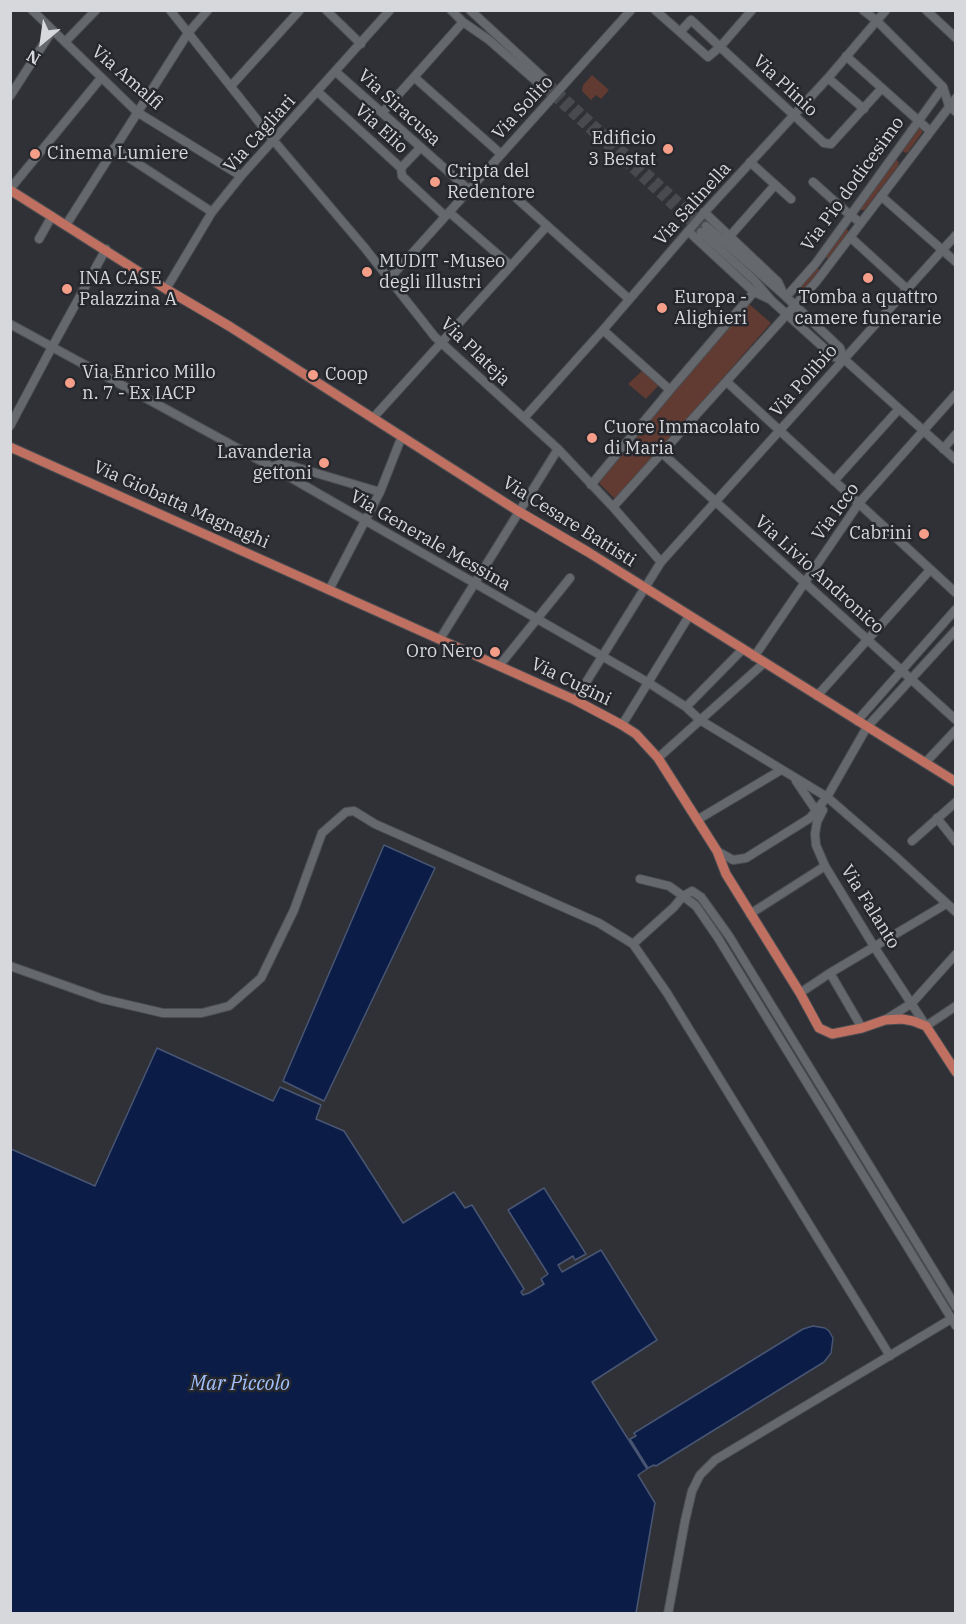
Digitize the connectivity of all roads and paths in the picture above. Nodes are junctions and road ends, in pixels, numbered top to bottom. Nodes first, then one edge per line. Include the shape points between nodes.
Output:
1 (32, 10) edge
2 (96, 10) edge
3 (170, 10) edge
4 (208, 10) edge
5 (300, 10) edge
6 (326, 10) edge
7 (390, 10) edge
8 (451, 10) edge
9 (470, 10) edge
10 (631, 10) edge
11 (655, 10) edge
12 (752, 10) edge
13 (863, 10) edge
14 (886, 10) edge
15 (926, 10) edge
16 (877, 21) junction
17 (463, 22) junction
18 (52, 31) junction
19 (680, 32) junction
20 (188, 33) junction
21 (956, 38) edge
22 (64, 42) junction
23 (361, 44) junction
24 (720, 47) junction
25 (846, 56) junction
26 (336, 72) junction
27 (414, 76) junction
28 (101, 78) junction
29 (828, 78) junction
30 (231, 86) junction
31 (943, 87) junction
32 (882, 88) junction
33 (318, 92) junction
34 (10, 96) edge
35 (956, 98) edge
36 (949, 106) junction
37 (864, 109) junction
38 (137, 112) junction
39 (956, 112) edge
40 (382, 113) junction
41 (793, 114) junction
42 (918, 120) junction
43 (930, 131) junction
44 (274, 141) junction
45 (114, 148) junction
46 (420, 148) junction
47 (501, 154) junction
48 (894, 154) junction
49 (750, 162) junction
50 (906, 163) junction
51 (401, 168) junction
52 (241, 177) junction
53 (813, 182) dead end
54 (774, 184) junction
55 (10, 189) edge
56 (469, 190) junction
57 (514, 196) dead end
58 (882, 196) junction
59 (791, 199) dead end
60 (212, 213) junction
61 (704, 213) junction
62 (447, 214) junction
63 (850, 215) junction
64 (52, 216) junction
65 (861, 223) junction
66 (66, 225) junction
67 (547, 226) junction
68 (688, 231) junction
69 (956, 234) edge
70 (730, 236) junction
71 (850, 237) junction
72 (39, 239) dead end
73 (106, 249) junction
74 (942, 250) junction
75 (956, 262) edge
76 (816, 263) junction
77 (510, 266) junction
78 (825, 271) junction
79 (389, 279) junction
80 (166, 288) junction
81 (907, 289) junction
82 (754, 292) junction
83 (785, 296) junction
84 (629, 299) junction
85 (772, 301) junction
86 (795, 306) junction
87 (786, 314) junction
88 (10, 324) edge
89 (603, 330) junction
90 (441, 343) junction
91 (52, 347) junction
92 (844, 359) junction
93 (727, 382) junction
94 (670, 390) junction
95 (956, 394) edge
96 (899, 409) junction
97 (373, 418) junction
98 (524, 418) junction
99 (10, 426) edge
100 (779, 430) junction
101 (923, 431) junction
102 (956, 434) edge
103 (402, 436) junction
104 (10, 447) edge
105 (943, 448) junction
106 (558, 449) junction
107 (662, 453) junction
108 (956, 460) edge
109 (272, 467) junction
110 (834, 481) junction
111 (591, 485) junction
112 (380, 492) junction
113 (716, 502) junction
114 (859, 503) junction
115 (614, 507) junction
116 (519, 511) junction
117 (365, 521) junction
118 (661, 562) junction
119 (930, 570) junction
120 (570, 578) dead end
121 (805, 583) junction
122 (474, 584) junction
123 (644, 588) junction
124 (334, 591) junction
125 (956, 593) edge
126 (956, 609) edge
127 (689, 616) junction
128 (538, 619) junction
129 (956, 630) edge
130 (440, 639) junction
131 (868, 640) junction
132 (743, 649) junction
133 (602, 656) junction
134 (754, 657) junction
135 (764, 663) junction
136 (498, 666) junction
137 (901, 671) junction
138 (911, 679) junction
139 (648, 684) junction
140 (817, 696) junction
141 (574, 700) junction
142 (686, 707) junction
143 (700, 720) junction
144 (956, 720) edge
145 (857, 721) junction
146 (622, 725) junction
147 (867, 727) junction
148 (956, 730) edge
149 (658, 758) junction
150 (925, 763) junction
151 (781, 770) junction
152 (794, 778) junction
153 (956, 782) edge
154 (827, 797) junction
155 (956, 802) edge
156 (835, 804) junction
157 (817, 812) junction
158 (937, 818) junction
159 (697, 820) junction
160 (801, 825) junction
161 (815, 834) junction
162 (912, 841) dead end
163 (956, 842) edge
164 (717, 852) junction
165 (825, 866) junction
166 (640, 879) dead end
167 (683, 896) junction
168 (946, 904) junction
169 (956, 912) edge
170 (750, 914) junction
171 (633, 944) junction
172 (875, 948) junction
173 (956, 954) edge
174 (10, 966) edge
175 (830, 974) junction
176 (800, 993) junction
177 (912, 1003) junction
178 (956, 1006) edge
179 (885, 1020) junction
180 (926, 1026) junction
181 (862, 1028) junction
182 (956, 1072) edge
183 (956, 1307) edge
184 (953, 1322) edge
185 (890, 1356) junction
186 (668, 1614) edge

1 - 18 street, Via Amalfi
2 - 22 street
3 - 20 street, Via Plateja
4 - 20 street
5 - 30 street
6 - 23 street
7 - 23 street, Via Cagliari
8 - 17 street
9 - 17 street via 547,85
10 - 47 street, Via Solìto
11 - 19 street
12 - 24 street
13 - 16 street
14 - 16 street, Via Salinella
15 - 21 street
16 - 25 street, Via Salinella
16 - 31 street
17 - 27 street
18 - 22 street, Via Amalfi
18 - 34 street
19 - 24 street via 708,57
19 - 24 street, Via Plinio via 691,20
20 - 30 street, Via Plateja
20 - 38 street
22 - 28 street, Via Amalfi
23 - 26 street, Via Cagliari
24 - 41 street, Via Plinio
25 - 29 street, Via Salinella
25 - 32 street
26 - 33 street, Via Cagliari
26 - 40 street, Via Siracusa
27 - 40 street
27 - 47 street
28 - 38 street, Via Amalfi
28 - 55 street
29 - 37 street
29 - 41 street, Via Salinella
30 - 44 street, Via Plateja
31 - 36 street
31 - 42 street, Via Pio dodicesimo
32 - 37 street
32 - 42 street
33 - 44 street, Via Cagliari
33 - 51 street, Via Elio
35 - 36 street, Via Pio dodicesimo
36 - 39 street
36 - 43 street, Via Pio dodicesimo
37 - 41 street, Via Plinio via 831,144 824,143
38 - 45 street
38 - 52 street, Via Amalfi
40 - 46 street, Via Siracusa
41 - 49 street, Via Salinella
42 - 43 street
42 - 48 street, Via Pio dodicesimo
43 - 50 street, Via Pio dodicesimo
44 - 52 street, Via Cagliari
44 - 79 street, Via Plateja
45 - 60 street
45 - 66 street
46 - 51 street
46 - 56 street, Via Siracusa
47 - 56 street, Via Solìto
48 - 50 street
48 - 63 street, Via Pio dodicesimo
49 - 54 street
49 - 61 street, Via Salinella
50 - 58 street, Via Pio dodicesimo
51 - 62 street, Via Elio via 402,176
52 - 60 street, Via Cagliari
53 - 63 street
54 - 59 street
54 - 70 street
55 - 64 main road, Via Cesare Battisti
56 - 62 street, Via Solìto
57 - 67 street
58 - 65 street, Via Pio dodicesimo
58 - 74 street
60 - 80 street, Via Cagliari
61 - 68 street, Via Salinella
61 - 70 street
62 - 77 street, Via Elio
62 - 79 street, Via Solìto
63 - 65 street
63 - 76 street, Via Pio dodicesimo
64 - 66 main road, Via Cesare Battisti
64 - 72 street
65 - 71 street, Via Pio dodicesimo
66 - 73 main road, Via Cesare Battisti
67 - 77 street
67 - 84 street
68 - 82 street
68 - 84 street, Via Salinella
69 - 74 street, Via Polibio
70 - 83 street via 778,282
71 - 78 street, Via Pio dodicesimo
71 - 81 street
73 - 80 main road, Via Cesare Battisti
73 - 91 street
74 - 75 street
74 - 81 street, Via Polibio
76 - 78 street
76 - 83 street, Via Pio dodicesimo
77 - 90 street
78 - 86 street, Via Pio dodicesimo
79 - 90 street, Via Plateja
80 - 97 main road, Via Cesare Battisti
81 - 92 street, Via Polibio
82 - 85 street
82 - 94 street
83 - 85 street via 704,229
83 - 86 street
84 - 89 street, Via Salinella
85 - 87 street
86 - 87 street, Via Pio dodicesimo
86 - 92 street via 840,348
87 - 92 street via 834,357
87 - 93 street
88 - 91 street, Via Generale Messina
89 - 94 street
89 - 98 street, Via Salinella
90 - 97 street
90 - 98 street, Via Plateja
91 - 99 street
91 - 109 street, Via Generale Messina
92 - 96 street
92 - 100 street, Via Polibio
93 - 100 street
93 - 107 street
94 - 111 street
95 - 101 street, Via Icco
96 - 101 street
96 - 110 street
97 - 103 main road, Via Cesare Battisti
98 - 106 street, Via Plateja
100 - 110 street
100 - 113 street, Via Polibio
101 - 105 street
101 - 114 street, Via Icco
102 - 105 street
103 - 112 street
103 - 116 main road, Via Cesare Battisti
104 - 124 main road, Via Giobatta Magnaghi
105 - 108 street
106 - 111 street, Via Plateja
106 - 116 street
107 - 113 street, Via Livio Andronico
107 - 115 street
109 - 112 street via 282,462
109 - 117 street, Via Generale Messina
110 - 114 street
111 - 115 street, Via Plateja
112 - 117 street
113 - 118 street, Via Polibio
113 - 121 street, Via Livio Andronico
114 - 119 street
114 - 121 street, Via Icco
115 - 118 street, Via Plateja
116 - 122 street
116 - 123 main road, Via Cesare Battisti
117 - 122 street, Via Generale Messina
117 - 124 street
118 - 123 street, Via Polibio
119 - 125 street
119 - 131 street
120 - 128 street
121 - 131 street, Via Livio Andronico
121 - 134 street, Via Icco
122 - 128 street, Via Generale Messina
122 - 130 street
123 - 127 main road, Via Cesare Battisti
123 - 133 street, Via Polibio
124 - 130 main road, Via Cugini
126 - 137 street
127 - 132 main road, Via Cesare Battisti
127 - 139 street
128 - 133 street, Via Generale Messina
128 - 136 street
129 - 138 street
130 - 136 main road, Via Cugini
131 - 137 street, Via Livio Andronico
131 - 140 street
132 - 134 main road, Via Cesare Battisti
132 - 142 street
133 - 139 street, Via Generale Messina
133 - 141 street, Via Polibio
134 - 135 main road, Via Cesare Battisti
135 - 140 main road, Via Cesare Battisti
135 - 143 street
136 - 141 main road, Via Cugini
137 - 138 street, Via Livio Andronico
137 - 145 street
138 - 144 street, Via Livio Andronico
138 - 147 street
139 - 142 street, Via Generale Messina
139 - 146 street
140 - 145 main road, Via Cesare Battisti
141 - 146 main road, Via Cugini
142 - 143 street, Via Generale Messina
143 - 149 street
143 - 151 street, Via Generale Messina
145 - 147 main road, Via Cesare Battisti
146 - 149 main road, Via Cugini
147 - 150 main road, Via Cesare Battisti
147 - 154 street
148 - 150 street
149 - 159 main road, Via Cugini
150 - 153 main road, Via Cesare Battisti
151 - 152 street, Via Generale Messina
151 - 159 street
152 - 154 street, Via Generale Messina
152 - 157 street
154 - 156 street, Via Generale Messina
154 - 157 street
155 - 158 street
156 - 161 street via 824,808
156 - 168 street, Via Generale Messina
157 - 160 street
158 - 162 street
158 - 163 street
159 - 164 main road, Via Cugini
160 - 161 street
160 - 164 street via 746,858 733,860
161 - 165 street, Via Falanto
164 - 170 main road, Via Cugini
165 - 170 street
165 - 172 street, Via Falanto
166 - 167 street via 669,886
167 - 171 street
167 - 183 street via 692,891 701,897 729,936
167 - 184 street via 696,906 718,938
168 - 169 street, Via Generale Messina
168 - 172 street
170 - 176 main road, Via Cugini
171 - 174 street via 599,923 354,812 346,812 322,833 294,910 261,978 229,1006 202,1013 163,1013 103,999
171 - 185 street
172 - 175 street
172 - 177 street, Via Falanto
173 - 177 street
175 - 176 street
175 - 181 street
176 - 181 main road, Via Cugini via 819,1028 832,1034
177 - 179 street
177 - 180 street, Via Falanto
178 - 180 street
179 - 180 main road via 902,1019
179 - 181 main road, Via Cugini
180 - 182 main road, Via Falanto
184 - 185 street
185 - 186 street via 715,1460 700,1475 685,1521

